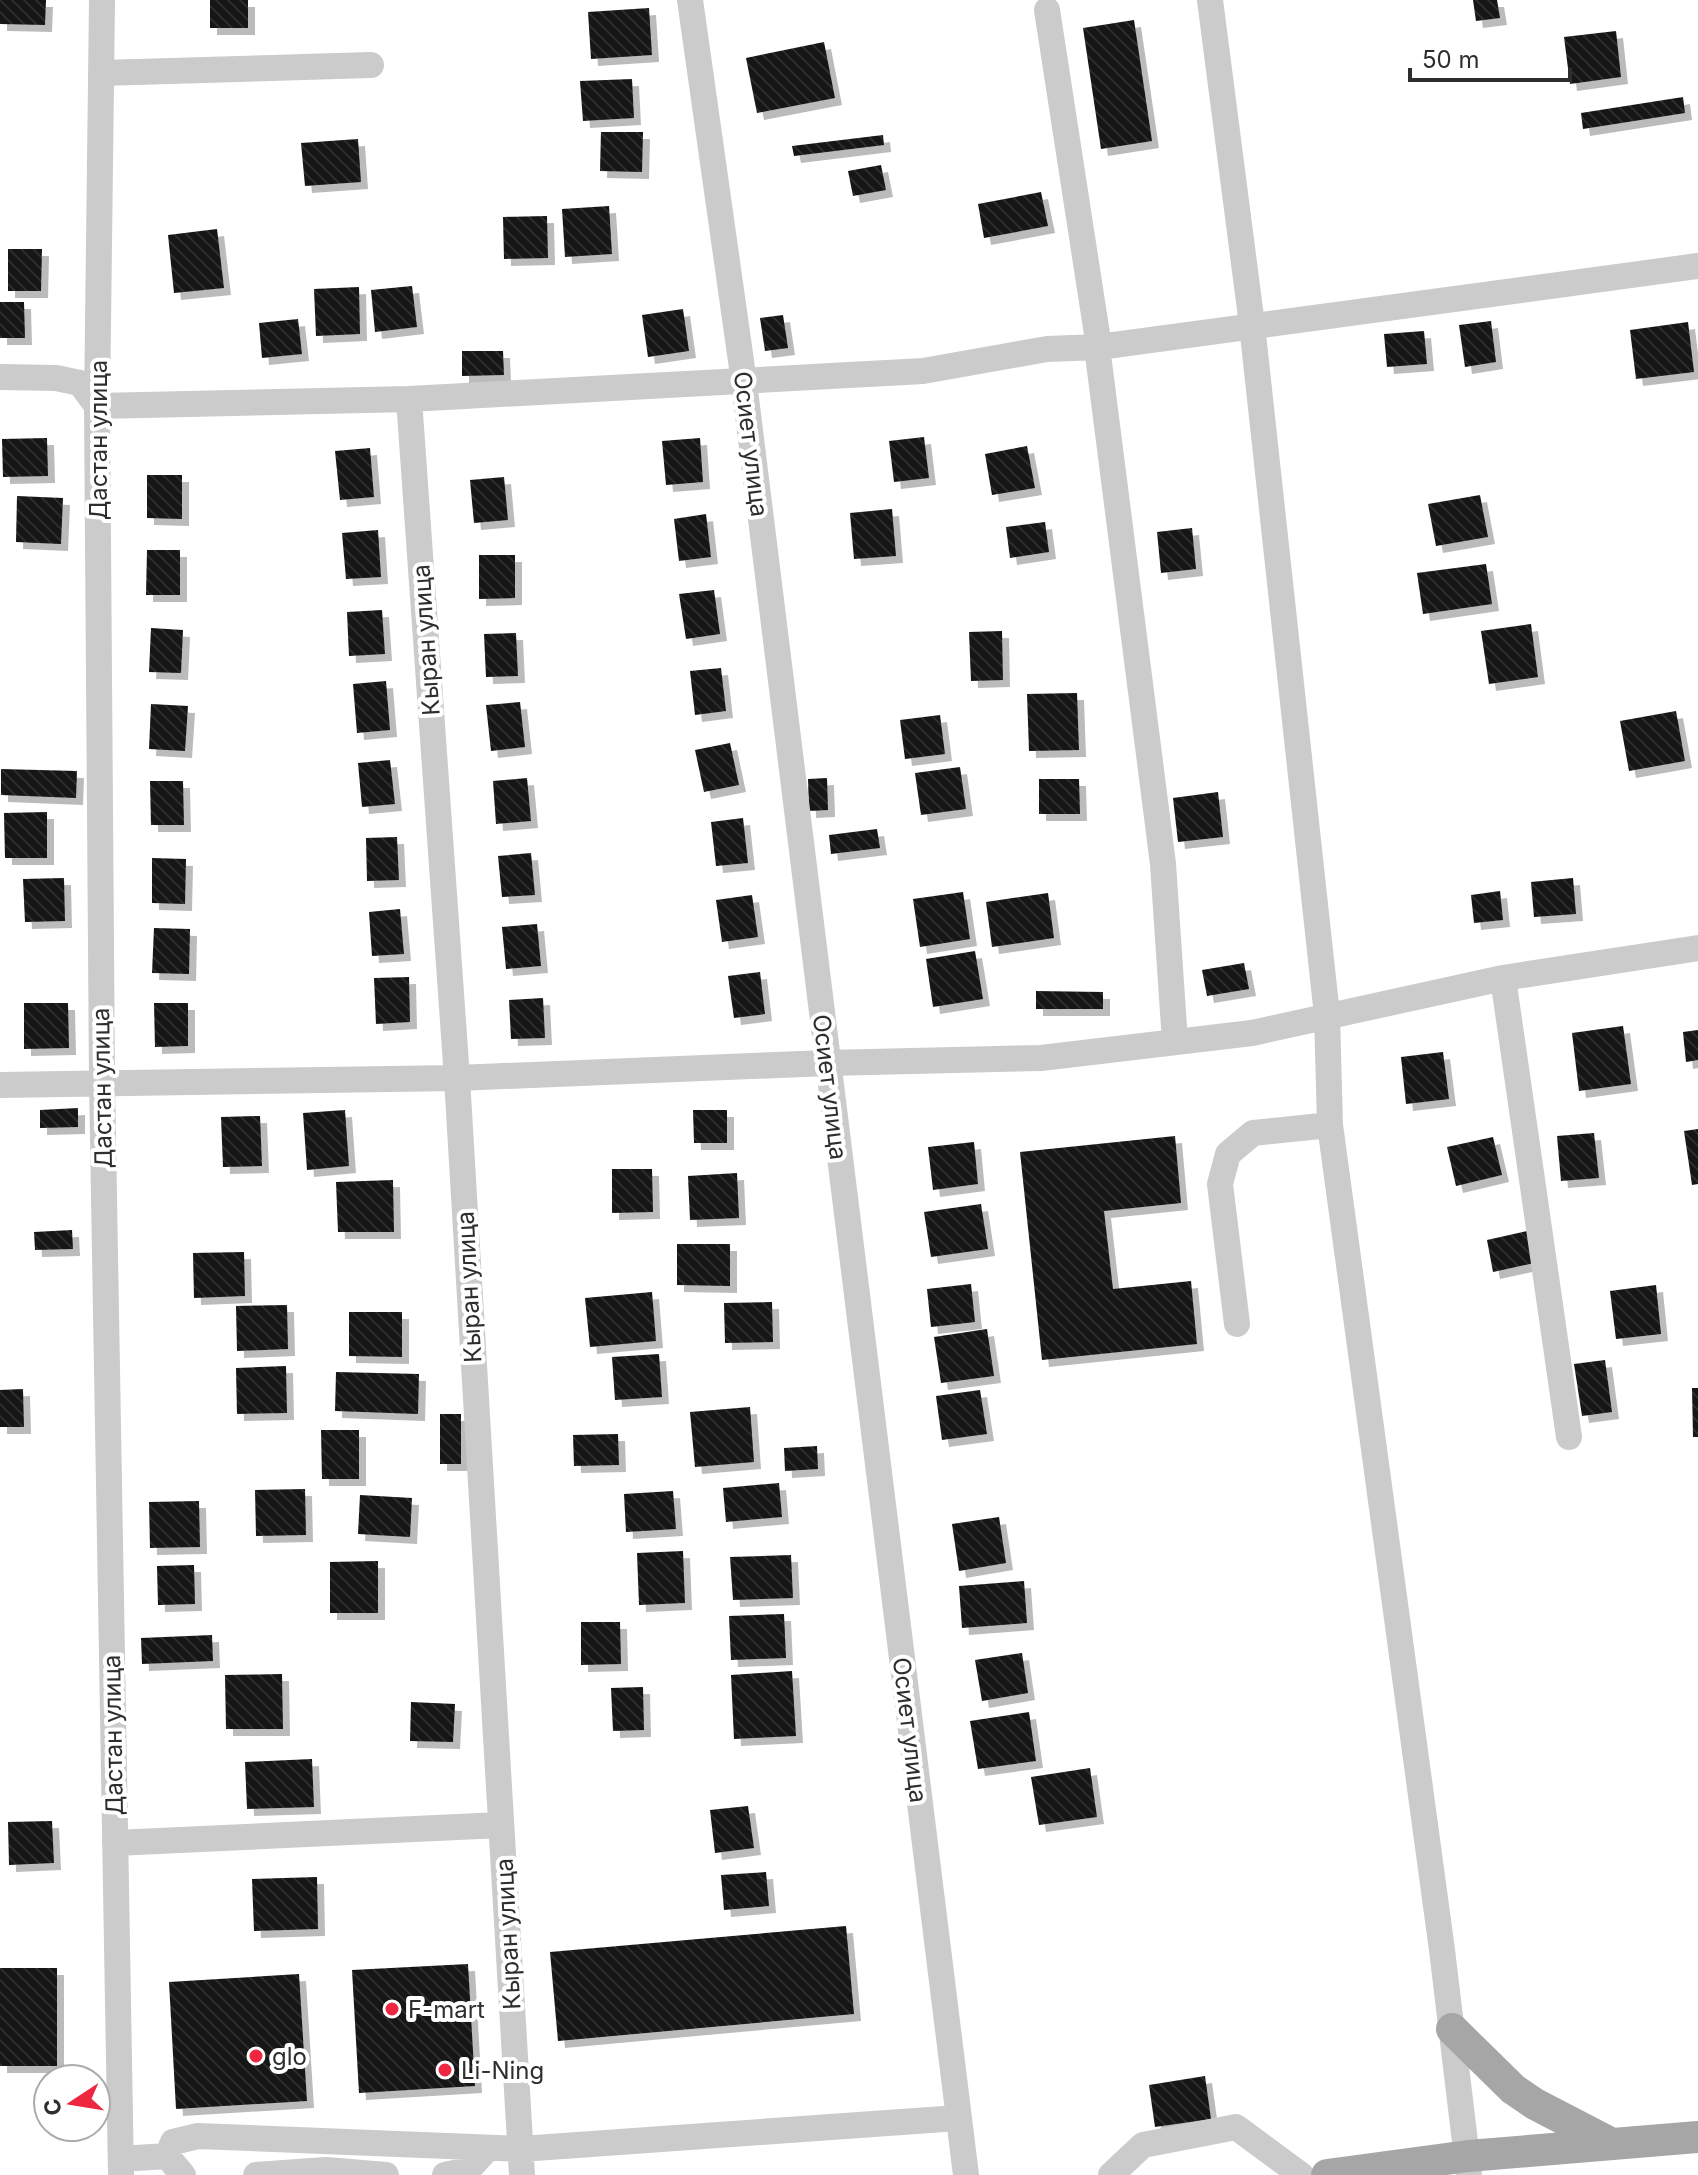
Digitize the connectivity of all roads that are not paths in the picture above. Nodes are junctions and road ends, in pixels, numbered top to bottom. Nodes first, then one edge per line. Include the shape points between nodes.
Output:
1 (102, 0) edge
2 (690, 0) edge
3 (1210, 0) edge
4 (1047, 10) dead end
5 (371, 65) dead end
6 (101, 73) junction
7 (1698, 266) edge
8 (1252, 325) junction
9 (1098, 347) junction
10 (0, 377) edge
11 (744, 382) junction
12 (409, 399) junction
13 (97, 406) junction
14 (1698, 948) edge
15 (1503, 978) junction
16 (1327, 1015) junction
17 (1175, 1042) junction
18 (827, 1063) junction
19 (457, 1078) junction
20 (102, 1081) junction
21 (0, 1085) edge
22 (1330, 1125) junction
23 (1237, 1324) dead end
24 (1569, 1437) dead end
25 (501, 1825) junction
26 (115, 1843) junction
27 (1452, 2029) junction
28 (958, 2118) junction
29 (1698, 2137) edge
30 (1612, 2144) junction
31 (488, 2148) junction
32 (521, 2162) edge
33 (175, 2165) edge
34 (1468, 2165) edge
35 (121, 2167) edge
36 (327, 2173) edge
37 (256, 2175) edge
38 (386, 2175) edge
39 (445, 2175) edge
40 (966, 2175) edge
41 (1111, 2175) edge
42 (1301, 2175) edge
43 (1327, 2175) edge

1 - 6 street, Дастан улица
2 - 11 street, Осиет улица
3 - 8 street
4 - 9 street
5 - 6 street
6 - 13 street, Дастан улица
7 - 8 street
8 - 9 street
8 - 16 street
9 - 11 street via 1047,349 923,371
9 - 17 street via 1163,864
10 - 13 street via 80,383
11 - 12 street
11 - 18 street, Осиет улица
12 - 13 street
12 - 19 street, Кыран улица
13 - 20 street, Дастан улица
14 - 15 street
15 - 16 street
15 - 24 street
16 - 17 street via 1252,1033
16 - 22 street
17 - 18 street via 1041,1058
18 - 19 street
18 - 28 street, Осиет улица
19 - 20 street
19 - 25 street, Кыран улица
20 - 21 street
20 - 26 street, Дастан улица
22 - 23 street via 1253,1133 1228,1154 1220,1184
22 - 27 street
25 - 26 street
25 - 32 street, Кыран улица
26 - 35 street, Дастан улица
27 - 30 main road via 1513,2089
27 - 34 street
28 - 32 street
28 - 40 street, Осиет улица
29 - 30 main road
30 - 34 main road
31 - 32 street
31 - 33 street via 198,2136 173,2142
31 - 39 street via 468,2170
33 - 35 street
34 - 43 main road
36 - 37 street
36 - 38 street
41 - 42 street via 1143,2145 1236,2127

